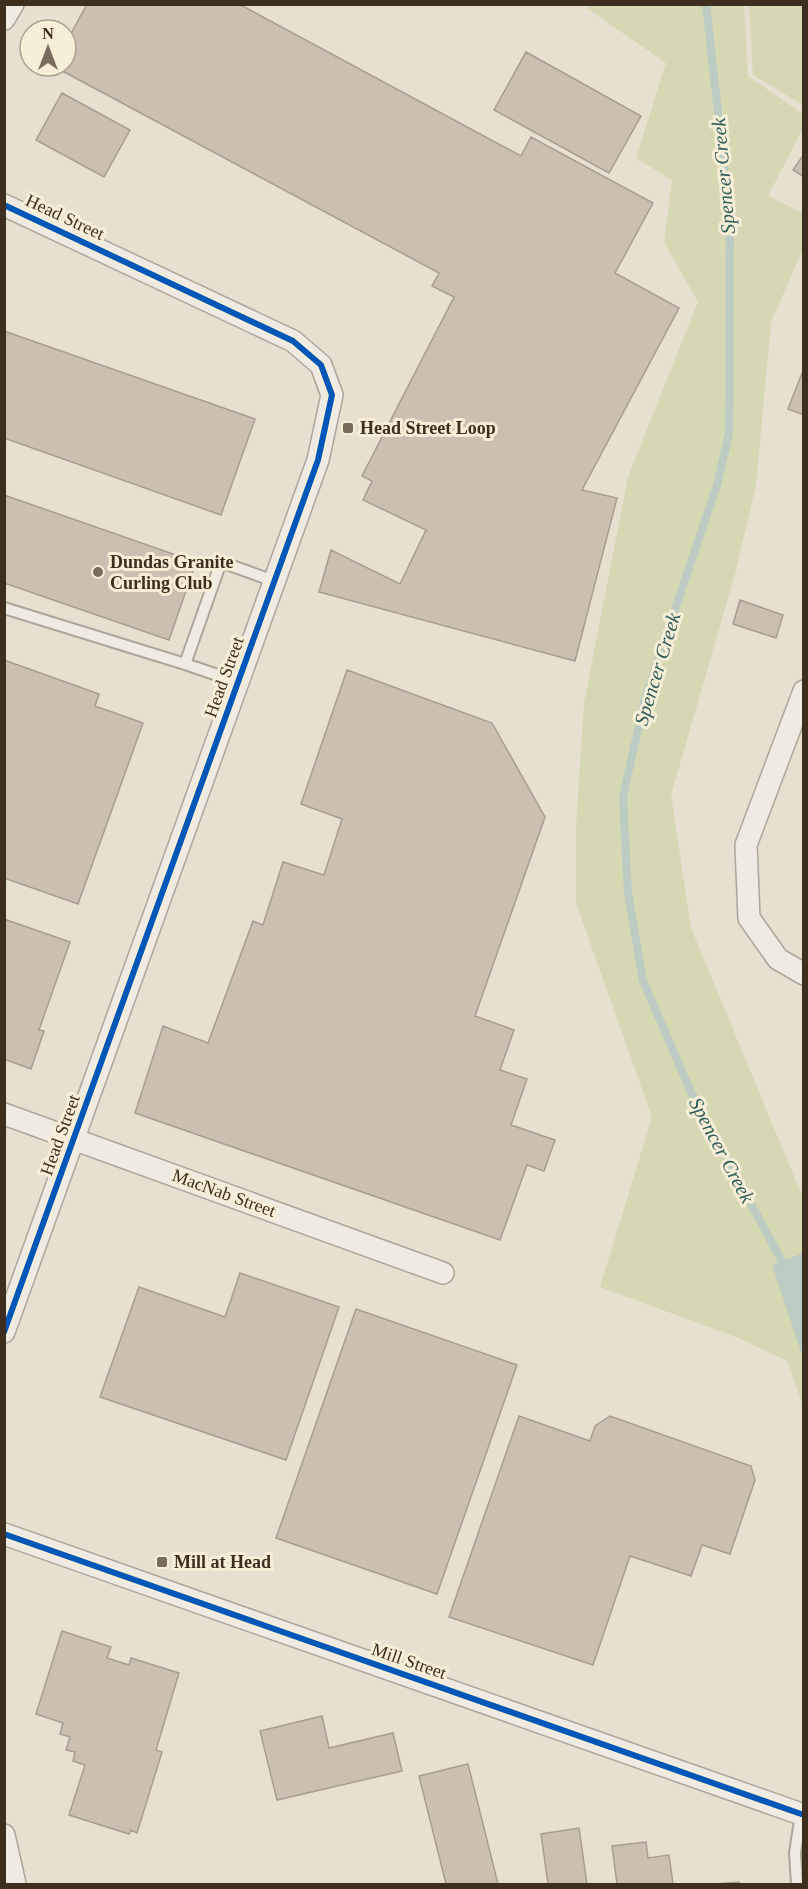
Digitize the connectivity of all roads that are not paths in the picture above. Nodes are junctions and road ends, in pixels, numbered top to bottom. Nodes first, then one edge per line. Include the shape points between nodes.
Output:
1 (13, 4) edge
2 (4, 19) edge
3 (4, 205) edge
4 (274, 581) junction
5 (4, 608) edge
6 (185, 664) junction
7 (238, 682) junction
8 (804, 691) edge
9 (804, 974) edge
10 (4, 1114) edge
11 (74, 1139) junction
12 (443, 1273) dead end
13 (4, 1332) edge
14 (4, 1534) edge
15 (802, 1815) edge
16 (4, 1835) edge
17 (15, 1884) edge
18 (798, 1884) edge

1 - 2 street
3 - 4 street, Head Street via 293,342 321,365 332,395 318,460
4 - 6 lane via 221,562
4 - 7 street, Head Street
5 - 6 lane
6 - 7 lane
7 - 11 street, Head Street
8 - 9 street via 746,845 749,918 778,959
10 - 11 street, MacNab Street
11 - 12 street, MacNab Street
11 - 13 street, Head Street
14 - 15 street, Mill Street
15 - 18 lane via 795,1853
16 - 17 street

